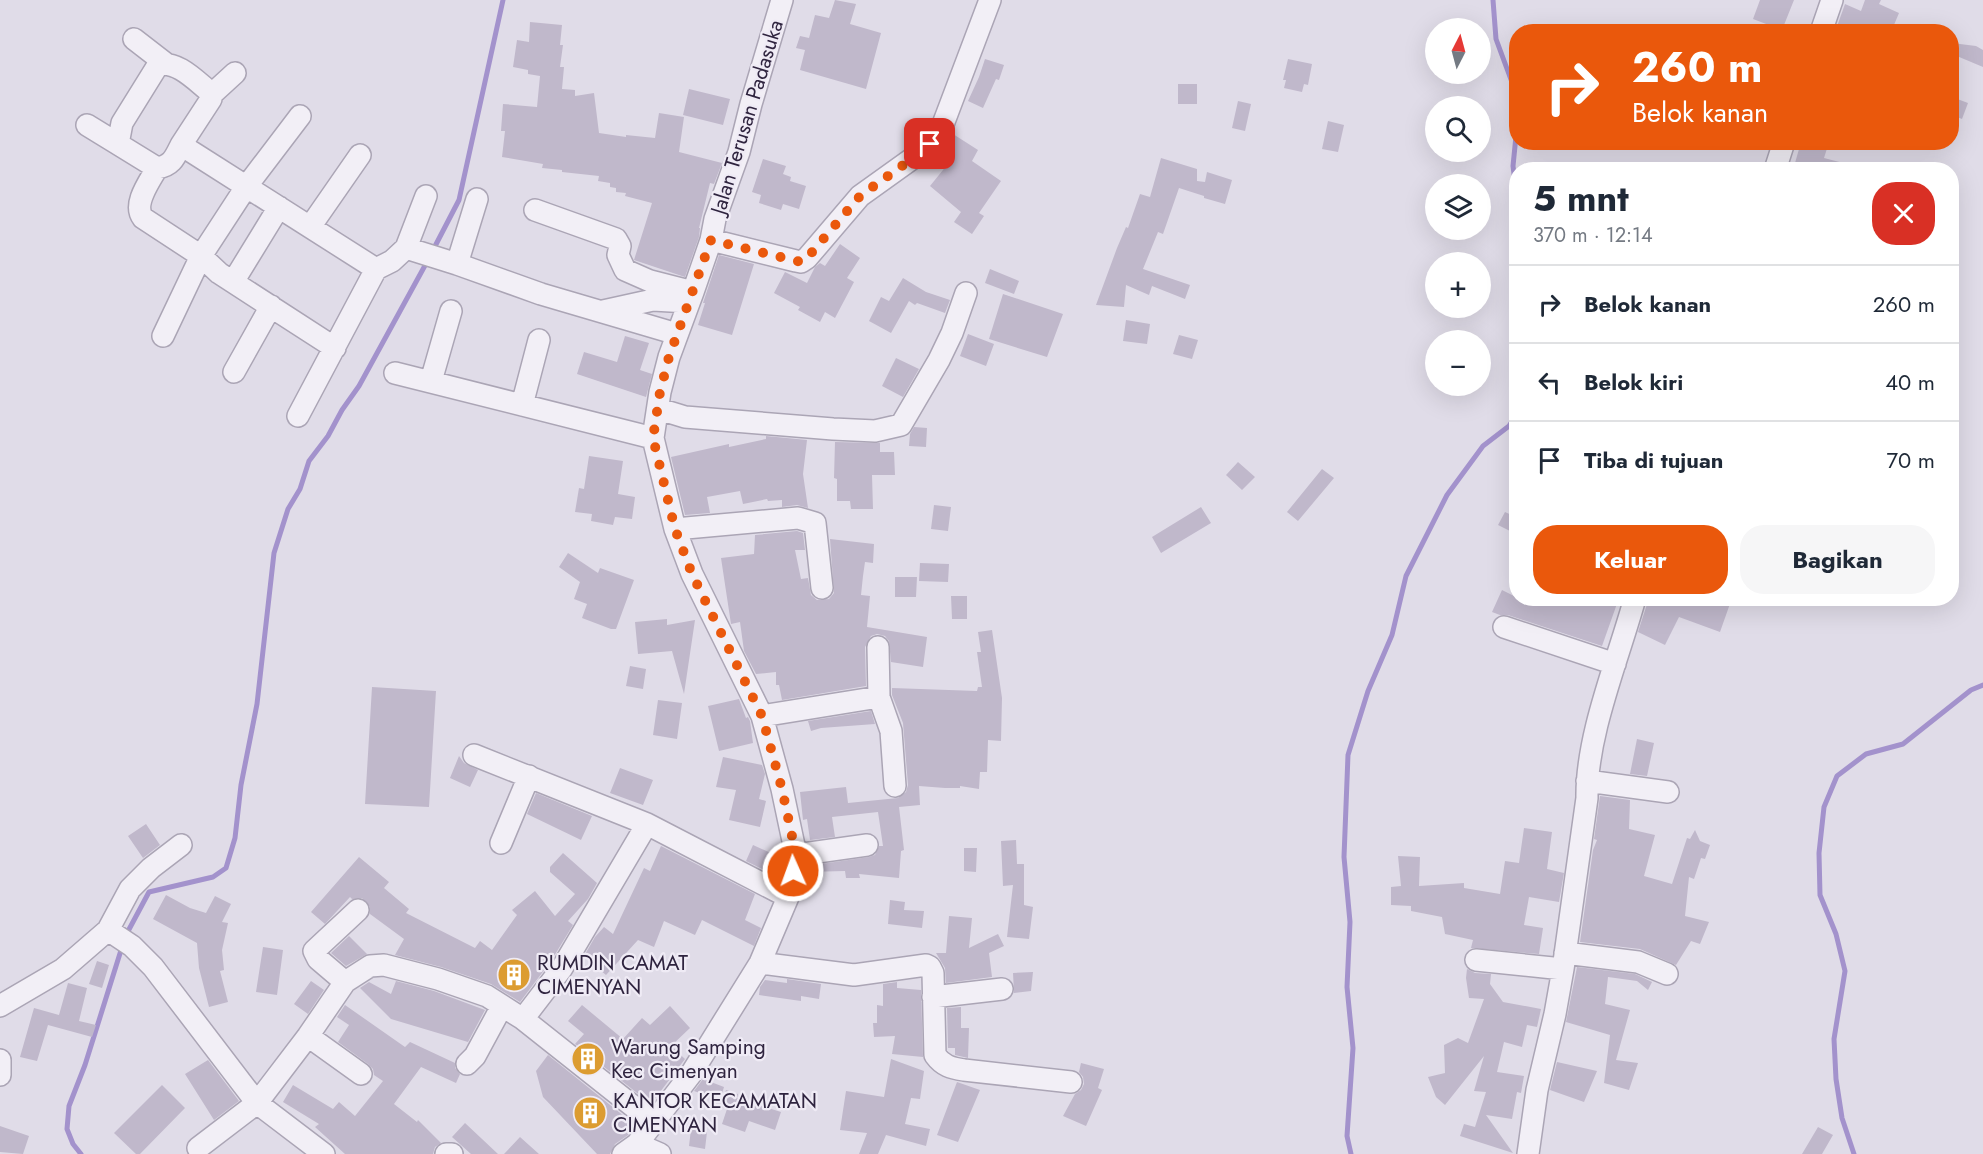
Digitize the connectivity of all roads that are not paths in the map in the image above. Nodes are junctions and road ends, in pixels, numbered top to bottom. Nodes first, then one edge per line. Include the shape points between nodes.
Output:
1 (782, 0) edge
2 (990, 0) edge
3 (1832, 0) edge
4 (1824, 24) edge
5 (134, 39) dead end
6 (165, 63) junction
7 (235, 73) dead end
8 (211, 95) junction
9 (300, 116) dead end
10 (87, 125) dead end
11 (118, 144) junction
12 (181, 145) junction
13 (360, 155) dead end
14 (157, 168) junction
15 (246, 187) junction
16 (426, 196) dead end
17 (477, 199) dead end
18 (279, 207) junction
19 (535, 210) dead end
20 (310, 227) junction
21 (711, 240) junction
22 (406, 248) junction
23 (201, 256) junction
24 (457, 264) junction
25 (376, 269) junction
26 (233, 282) junction
27 (966, 293) dead end
28 (690, 297) junction
29 (271, 306) junction
30 (451, 310) dead end
31 (599, 312) junction
32 (677, 334) junction
33 (163, 336) dead end
34 (539, 340) dead end
35 (335, 348) junction
36 (234, 372) dead end
37 (395, 372) dead end
38 (431, 381) junction
39 (522, 405) junction
40 (659, 409) junction
41 (298, 416) dead end
42 (653, 438) junction
43 (675, 529) junction
44 (822, 588) dead end
45 (1633, 606) edge
46 (1504, 627) dead end
47 (878, 647) dead end
48 (1616, 664) junction
49 (879, 697) junction
50 (762, 716) junction
51 (474, 755) dead end
52 (529, 776) junction
53 (1587, 780) junction
54 (895, 786) dead end
55 (1668, 792) dead end
56 (647, 824) junction
57 (501, 843) dead end
58 (181, 845) dead end
59 (867, 845) dead end
60 (796, 855) junction
61 (788, 897) junction
62 (358, 910) dead end
63 (108, 930) junction
64 (1476, 960) dead end
65 (1564, 961) junction
66 (760, 963) junction
67 (1667, 974) dead end
68 (345, 982) junction
69 (1002, 989) dead end
70 (933, 998) junction
71 (0, 1006) edge
72 (502, 1006) junction
73 (523, 1019) junction
74 (308, 1036) junction
75 (0, 1060) edge
76 (467, 1064) dead end
77 (361, 1074) dead end
78 (0, 1075) edge
79 (1071, 1082) dead end
80 (257, 1103) junction
81 (652, 1122) junction
82 (198, 1148) dead end
83 (630, 1149) edge
84 (324, 1154) edge
85 (446, 1154) edge
86 (452, 1154) edge
87 (660, 1154) edge
88 (1528, 1154) edge

1 - 21 street, Jalan Terusan Padasuka
2 - 21 street via 939,135 860,196 807,258 801,262
3 - 4 street
5 - 6 street
6 - 8 street via 177,67
6 - 11 street via 158,65 122,123
7 - 8 street
8 - 12 street
9 - 15 street
10 - 11 street
11 - 14 street
12 - 14 street via 173,162
12 - 15 street
13 - 20 street
14 - 23 street via 138,205 140,213
15 - 18 street
15 - 23 street
16 - 22 street
17 - 24 street
18 - 20 street
18 - 26 street
19 - 28 street via 616,239 625,270
20 - 25 street
21 - 28 street, Jalan Terusan Padasuka
22 - 24 street
22 - 25 street
23 - 26 street
23 - 33 street
24 - 31 street
25 - 35 street
26 - 29 street
27 - 40 street via 939,360 902,425 875,431 833,429 696,418
28 - 31 street via 653,300
28 - 32 street, Jalan Terusan Padasuka
29 - 35 street
29 - 36 street
30 - 38 street
31 - 32 street
32 - 40 street, Jalan Terusan Padasuka
34 - 39 street
35 - 41 street
37 - 38 street
38 - 39 street
39 - 42 street
40 - 42 street, Jalan Terusan Padasuka
42 - 43 street, Jalan Terusan Padasuka
43 - 44 street via 798,518 816,523
43 - 50 street, Jalan Terusan Padasuka via 692,574
45 - 48 street
46 - 48 street
47 - 49 street
48 - 53 street
49 - 50 street
49 - 54 street via 891,731
50 - 60 street, Jalan Terusan Padasuka
51 - 52 street
52 - 56 street
52 - 57 street
53 - 55 street
53 - 65 street
56 - 61 street
56 - 73 street via 562,968
58 - 63 street via 130,889
59 - 60 street
60 - 61 street, Jalan Terusan Padasuka
61 - 66 street, Jalan Terusan Padasuka
62 - 68 street via 315,951 318,959
63 - 71 street via 63,969
63 - 80 street via 153,967
64 - 65 street
65 - 67 street via 1638,962
65 - 88 street
66 - 70 street via 854,975 926,965 933,972
66 - 81 street, Jalan Terusan Padasuka via 691,1074
68 - 72 street via 370,966 384,965 487,996
68 - 74 street
69 - 70 street
70 - 79 street via 935,1055 947,1067
72 - 73 street
72 - 76 street
73 - 81 street
74 - 77 street
74 - 80 street
75 - 78 street
80 - 82 street
80 - 84 street
81 - 83 street, Jalan Terusan Padasuka
83 - 87 street
85 - 86 street

